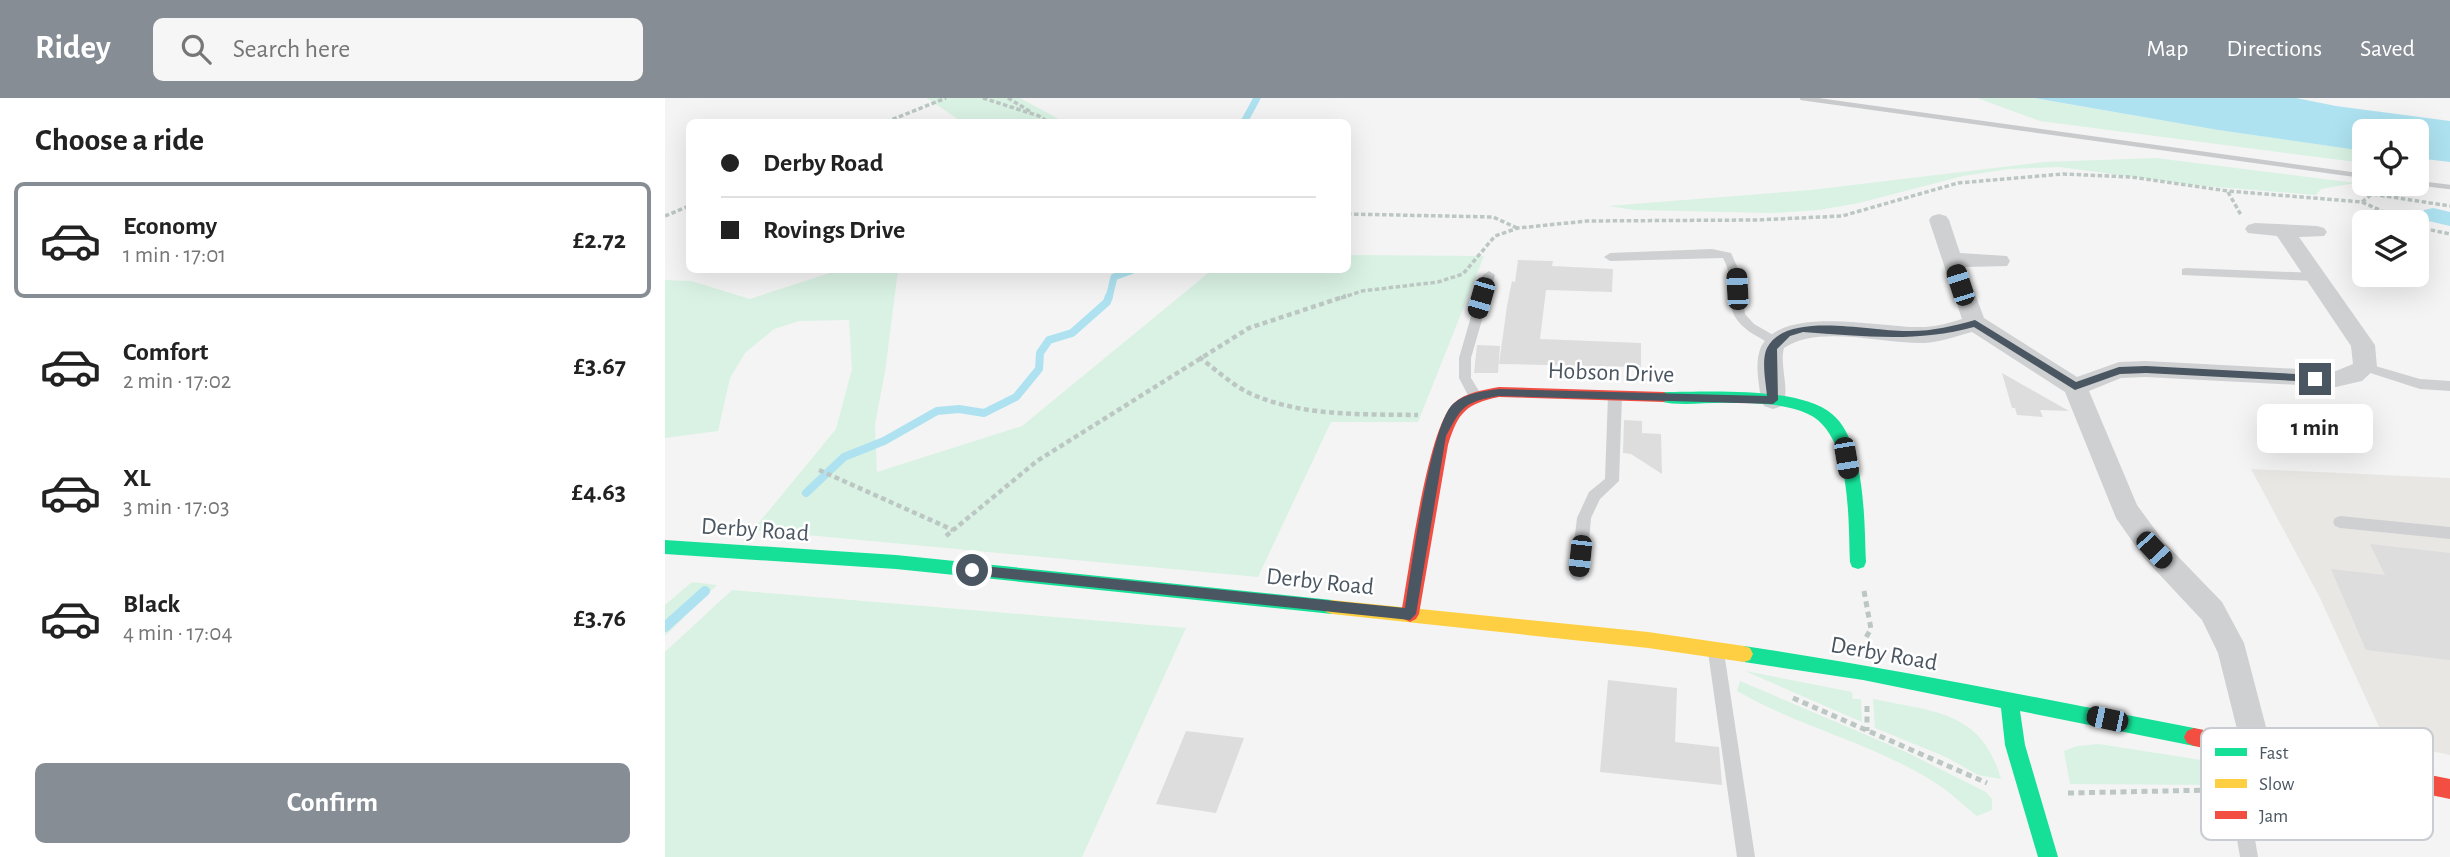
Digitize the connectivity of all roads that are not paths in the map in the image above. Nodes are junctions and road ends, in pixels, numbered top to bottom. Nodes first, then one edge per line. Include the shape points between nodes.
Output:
1 (1939, 220) dead end
2 (2255, 229) dead end
3 (2284, 231) junction
4 (2317, 232) dead end
5 (1610, 257) dead end
6 (1952, 260) junction
7 (1999, 261) dead end
8 (2186, 272) dead end
9 (1489, 275) dead end
10 (2315, 277) junction
11 (1975, 323) junction
12 (1776, 342) junction
13 (2365, 367) junction
14 (2450, 386) edge
15 (2075, 387) junction
16 (1615, 396) junction
17 (1475, 397) junction
18 (1773, 400) junction
19 (2340, 523) dead end
20 (2450, 533) edge
21 (665, 547) edge
22 (1858, 562) road end
23 (1578, 575) dead end
24 (1410, 614) junction
25 (1716, 650) junction
26 (2009, 699) junction
27 (2251, 728) edge
28 (2201, 738) edge
29 (1747, 857) edge
30 (2048, 857) edge

1 - 6 street
2 - 3 street
3 - 4 street
3 - 10 street
5 - 12 lane via 1727,256 1735,268 1743,321
6 - 7 street
6 - 11 street
8 - 10 lane
9 - 17 lane via 1465,358 1465,378
10 - 13 street via 2363,345
11 - 12 street via 1915,335 1803,329
11 - 15 street
12 - 18 street via 1770,357
13 - 14 lane via 2420,384
13 - 15 street via 2336,379 2119,370
15 - 27 street via 2126,510 2154,550 2212,611 2233,652
16 - 17 main road, Hobson Drive via 1499,392
16 - 18 main road, Hobson Drive
16 - 23 lane via 1612,481 1594,496 1584,518
17 - 24 main road, Hobson Drive via 1456,407 1441,436
18 - 22 main road, Hobson Drive via 1818,412 1839,433 1854,510
19 - 20 lane
21 - 24 main road, Derby Road via 896,562
24 - 25 main road, Derby Road
25 - 26 main road, Derby Road
25 - 29 lane
26 - 28 main road, Derby Road
26 - 30 main road via 2015,744

